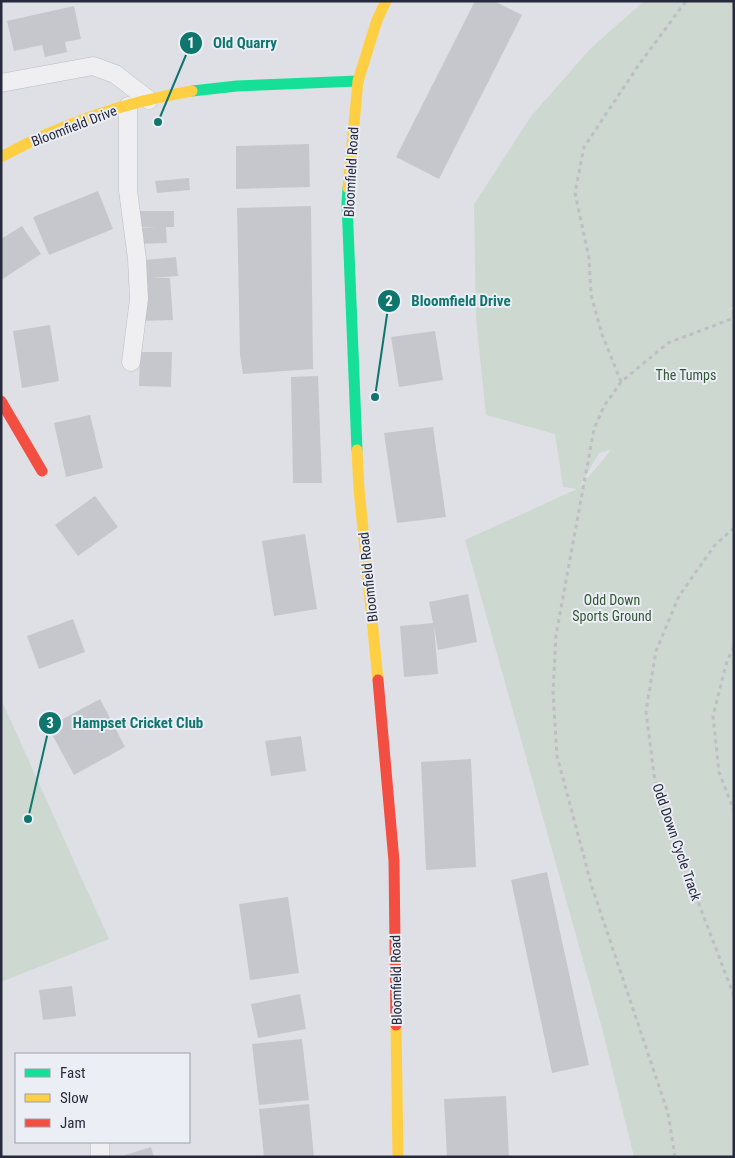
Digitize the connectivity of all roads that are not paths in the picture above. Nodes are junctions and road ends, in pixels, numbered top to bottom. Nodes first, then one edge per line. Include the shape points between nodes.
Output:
1 (386, 1) edge
2 (358, 81) junction
3 (1, 83) edge
4 (149, 100) junction
5 (128, 106) junction
6 (1, 157) edge
7 (131, 362) dead end
8 (1, 401) edge
9 (42, 471) dead end
10 (100, 1143) edge
11 (100, 1157) edge
12 (398, 1157) edge

1 - 2 street, Bloomfield Road
2 - 4 street, Bloomfield Drive via 199,90
2 - 12 street, Bloomfield Road via 347,203 358,489 394,861
3 - 4 lane via 93,66 116,74
4 - 5 street, Bloomfield Drive
5 - 6 street, Bloomfield Drive via 69,126
5 - 7 lane via 128,190 137,259 138,299
8 - 9 street
10 - 11 lane

